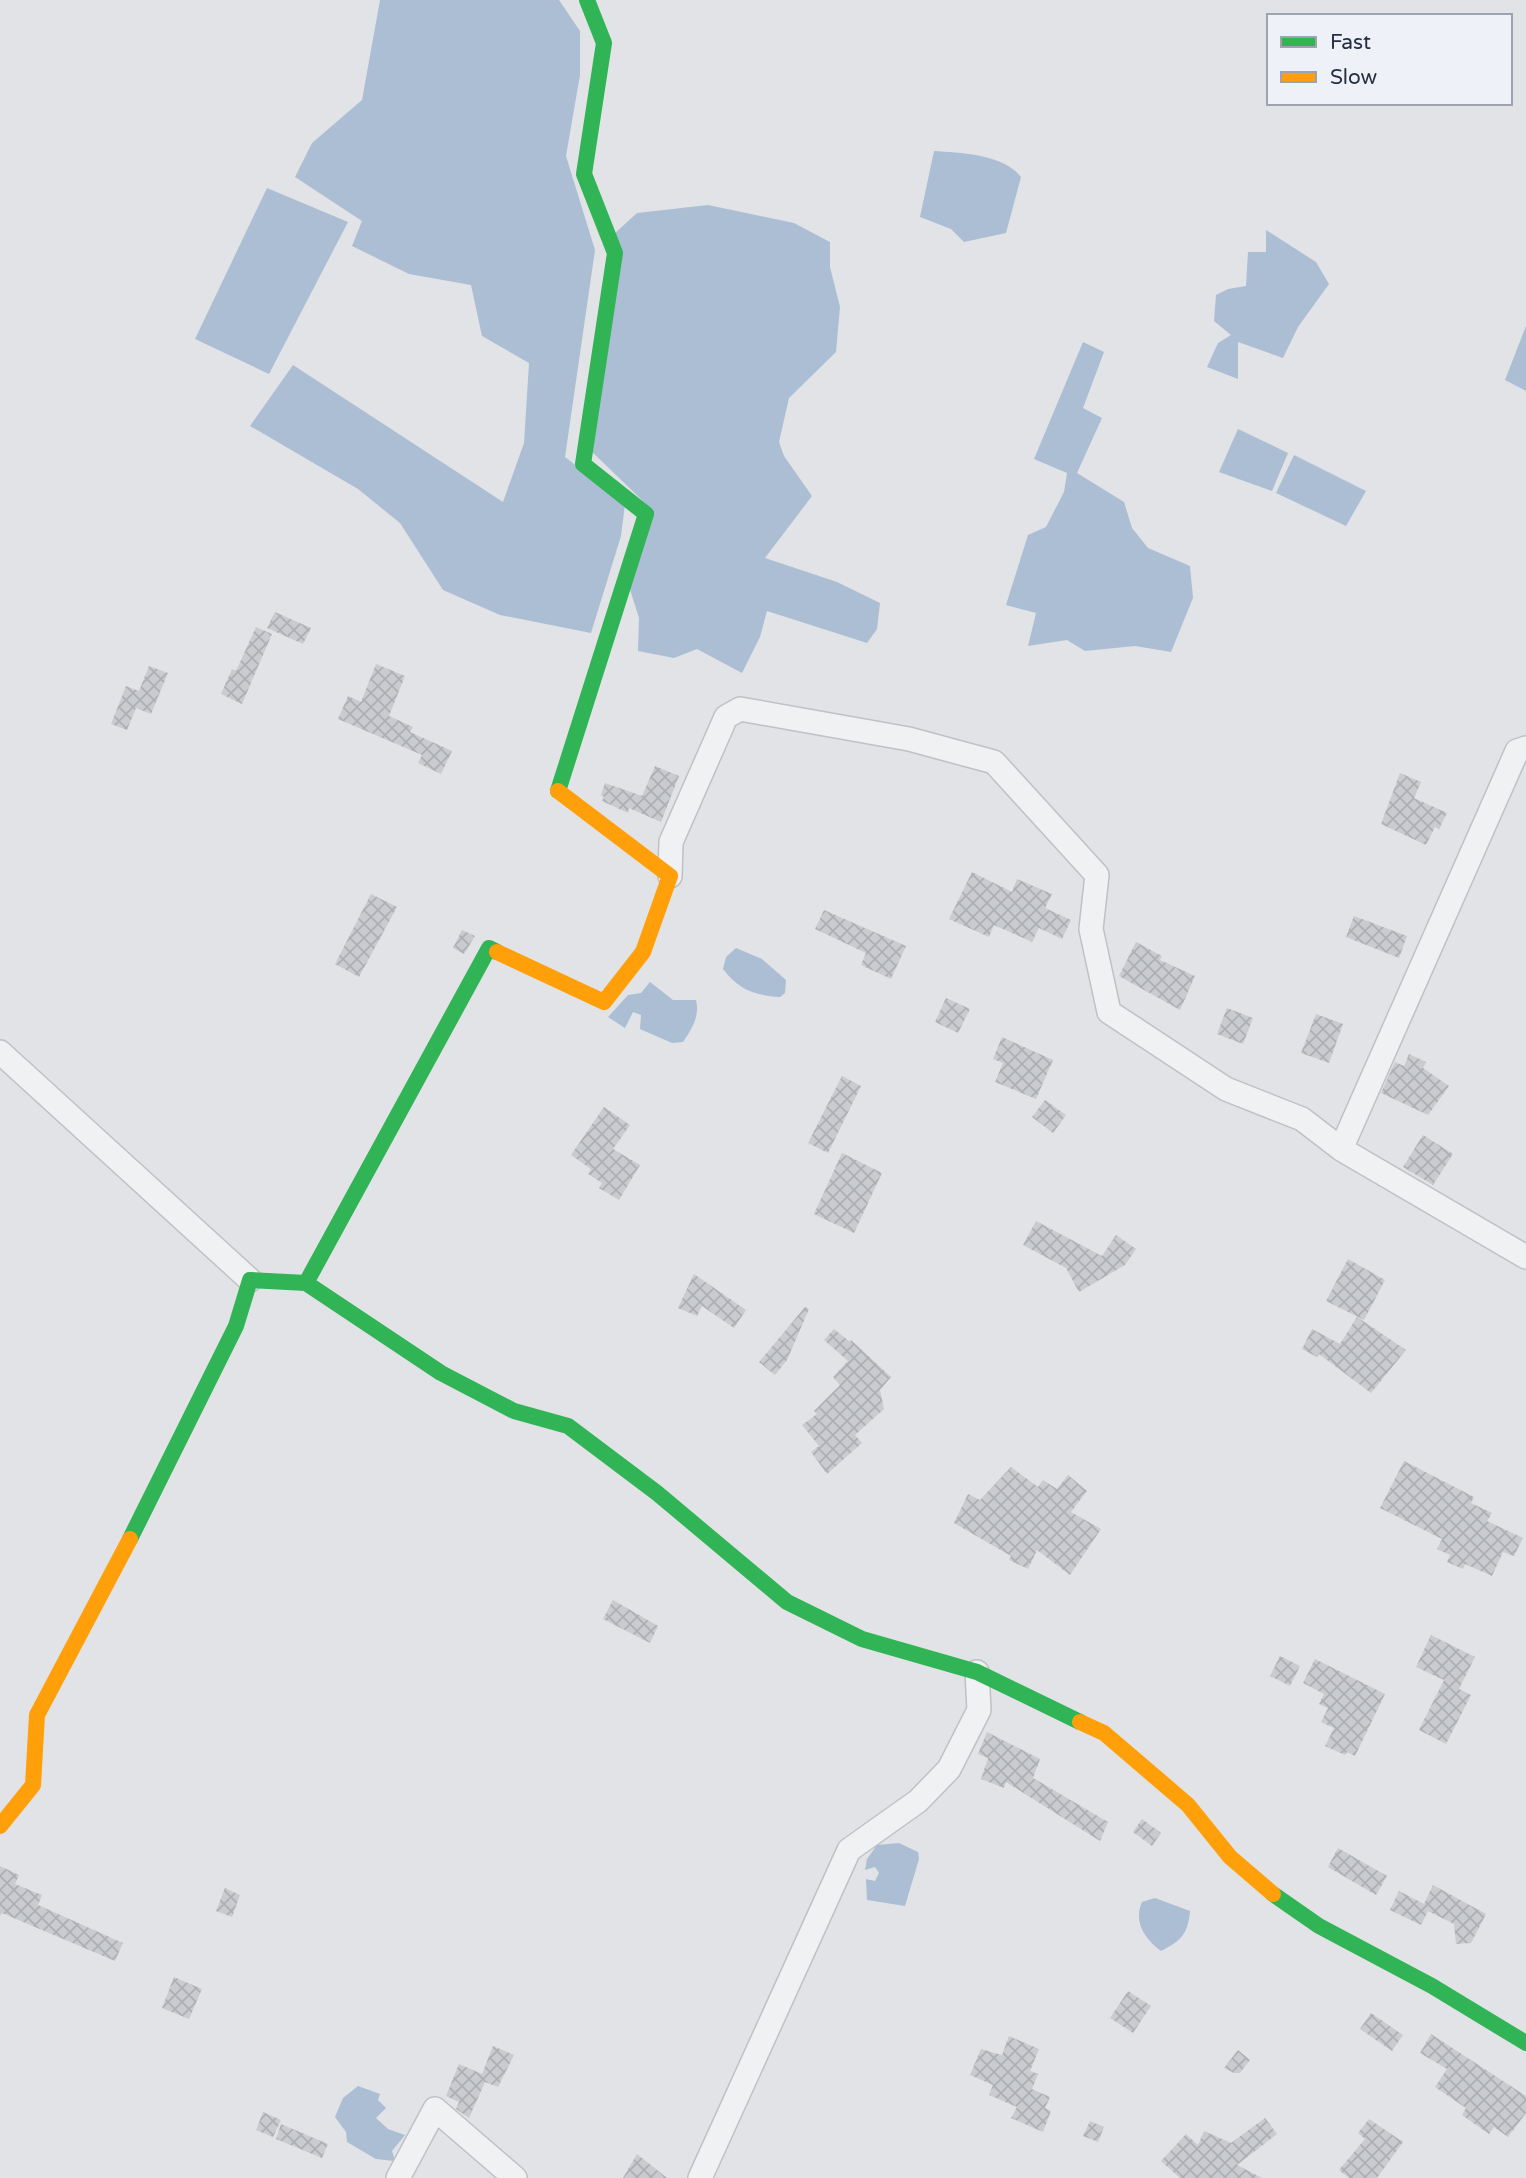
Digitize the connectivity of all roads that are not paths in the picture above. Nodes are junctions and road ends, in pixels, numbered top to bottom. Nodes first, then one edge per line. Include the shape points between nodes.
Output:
1 (587, 0) edge
2 (1526, 748) edge
3 (670, 876) junction
4 (0, 1052) edge
5 (1340, 1149) junction
6 (1526, 1257) edge
7 (250, 1280) junction
8 (306, 1283) junction
9 (977, 1672) junction
10 (0, 1826) edge
11 (1526, 2043) edge
12 (398, 2178) edge
13 (515, 2178) edge
14 (700, 2178) edge

1 - 3 street via 604,43 584,174 615,253 583,464 646,514 558,792
2 - 5 street via 1517,751 1479,832
3 - 5 street via 671,842 726,717 740,709 909,739 995,762 1097,875 1091,929 1109,1012 1226,1089 1302,1119
3 - 8 street via 643,952 604,1002 489,948
4 - 7 street
5 - 6 street
7 - 8 street
7 - 10 street via 236,1326 100,1600 37,1715 33,1785
8 - 9 street via 441,1373 514,1411 568,1426 657,1493 787,1602 862,1639
9 - 11 street via 1104,1733 1188,1805 1230,1857 1274,1895 1319,1927 1432,1986
9 - 14 street via 979,1710 948,1769 918,1801 849,1850
12 - 13 street via 435,2109

